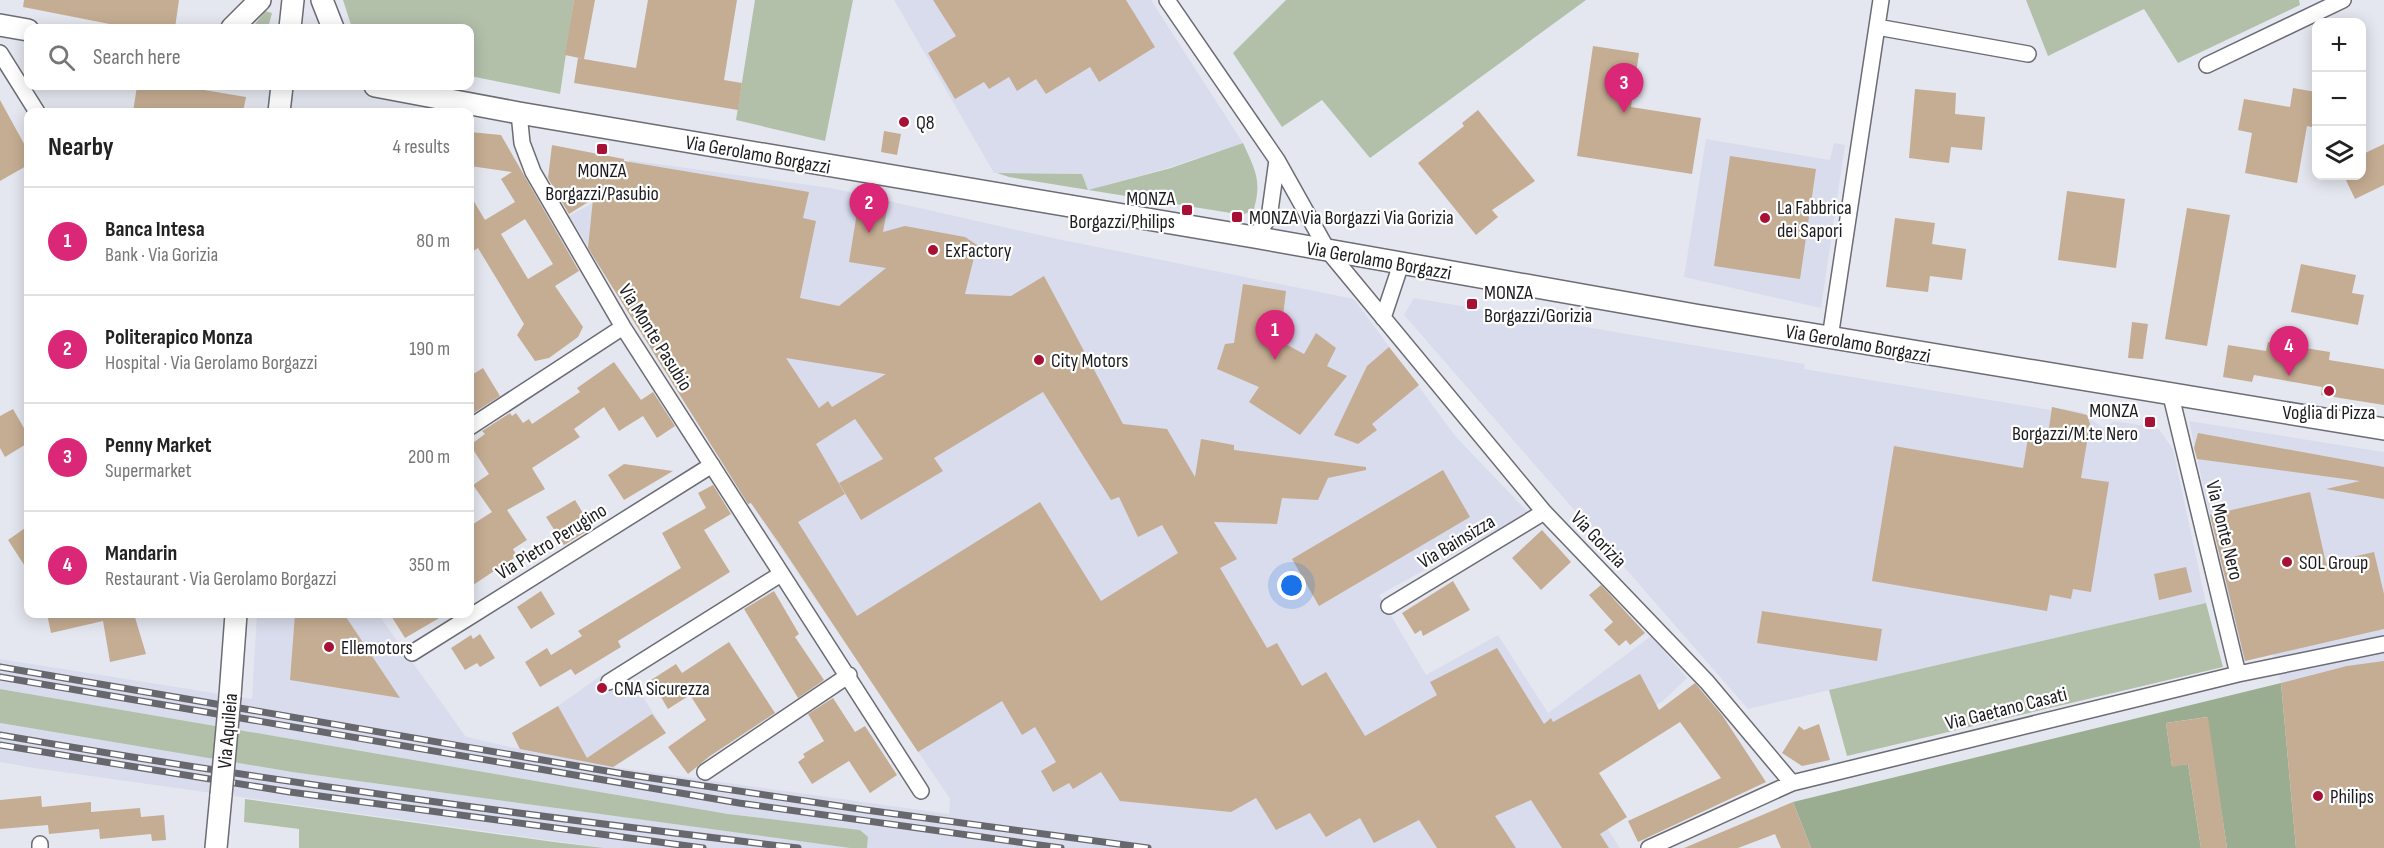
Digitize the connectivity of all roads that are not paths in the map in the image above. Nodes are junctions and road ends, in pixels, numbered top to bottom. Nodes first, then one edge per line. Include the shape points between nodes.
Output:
1 (260, 0) edge
2 (293, 0) edge
3 (322, 0) edge
4 (1167, 0) edge
5 (1881, 0) edge
6 (2343, 0) edge
7 (236, 24) edge
8 (290, 24) edge
9 (331, 24) edge
10 (0, 25) edge
11 (1877, 27) junction
12 (24, 29) edge
13 (0, 53) edge
14 (2028, 54) dead end
15 (2207, 65) dead end
16 (282, 90) edge
17 (401, 90) edge
18 (34, 108) edge
19 (279, 108) edge
20 (519, 113) junction
21 (1277, 160) junction
22 (1254, 237) junction
23 (1328, 251) junction
24 (1401, 264) junction
25 (1383, 318) junction
26 (623, 327) junction
27 (1830, 338) junction
28 (2171, 396) junction
29 (474, 425) edge
30 (2384, 429) edge
31 (712, 465) junction
32 (1544, 512) junction
33 (781, 574) junction
34 (1389, 606) dead end
35 (474, 614) edge
36 (236, 618) edge
37 (468, 618) edge
38 (2384, 644) edge
39 (412, 653) dead end
40 (2238, 674) junction
41 (849, 675) junction
42 (609, 682) dead end
43 (705, 772) dead end
44 (1792, 783) junction
45 (921, 791) dead end
46 (216, 848) edge
47 (1648, 848) edge

1 - 7 main road
2 - 8 main road
3 - 9 main road
4 - 21 street, Via Gorizia
5 - 11 street
6 - 15 street
10 - 12 main road
11 - 14 street
11 - 27 street
13 - 18 street
16 - 19 main road
17 - 20 main road, Via Gerolamo Borgazzi
20 - 22 main road, Via Gerolamo Borgazzi
20 - 26 street, Via Monte Pasubio via 522,143 533,172
21 - 22 street via 1269,218
21 - 23 street, Via Gorizia
22 - 23 main road, Via Gerolamo Borgazzi
23 - 24 main road, Via Gerolamo Borgazzi
23 - 25 street, Via Gorizia
24 - 25 street
24 - 27 main road, Via Gerolamo Borgazzi
25 - 32 street, Via Gorizia
26 - 29 street
26 - 31 street, Via Monte Pasubio
27 - 28 main road, Via Gerolamo Borgazzi
28 - 30 main road, Via Gerolamo Borgazzi
28 - 40 street, Via Monte Nero
31 - 33 street, Via Monte Pasubio
31 - 35 street, Via Pietro Perugino
32 - 34 street, Via Bainsizza
32 - 44 street, Via Gorizia via 1707,682
33 - 41 street, Via Monte Pasubio
33 - 42 street
36 - 46 main road, Via Aquileia, bridge
37 - 39 street, Via Pietro Perugino
38 - 40 street, Via Gaetano Casati
40 - 44 street, Via Gaetano Casati
41 - 43 street
41 - 45 street, Via Monte Pasubio
44 - 47 street, Via Gaetano Casati

